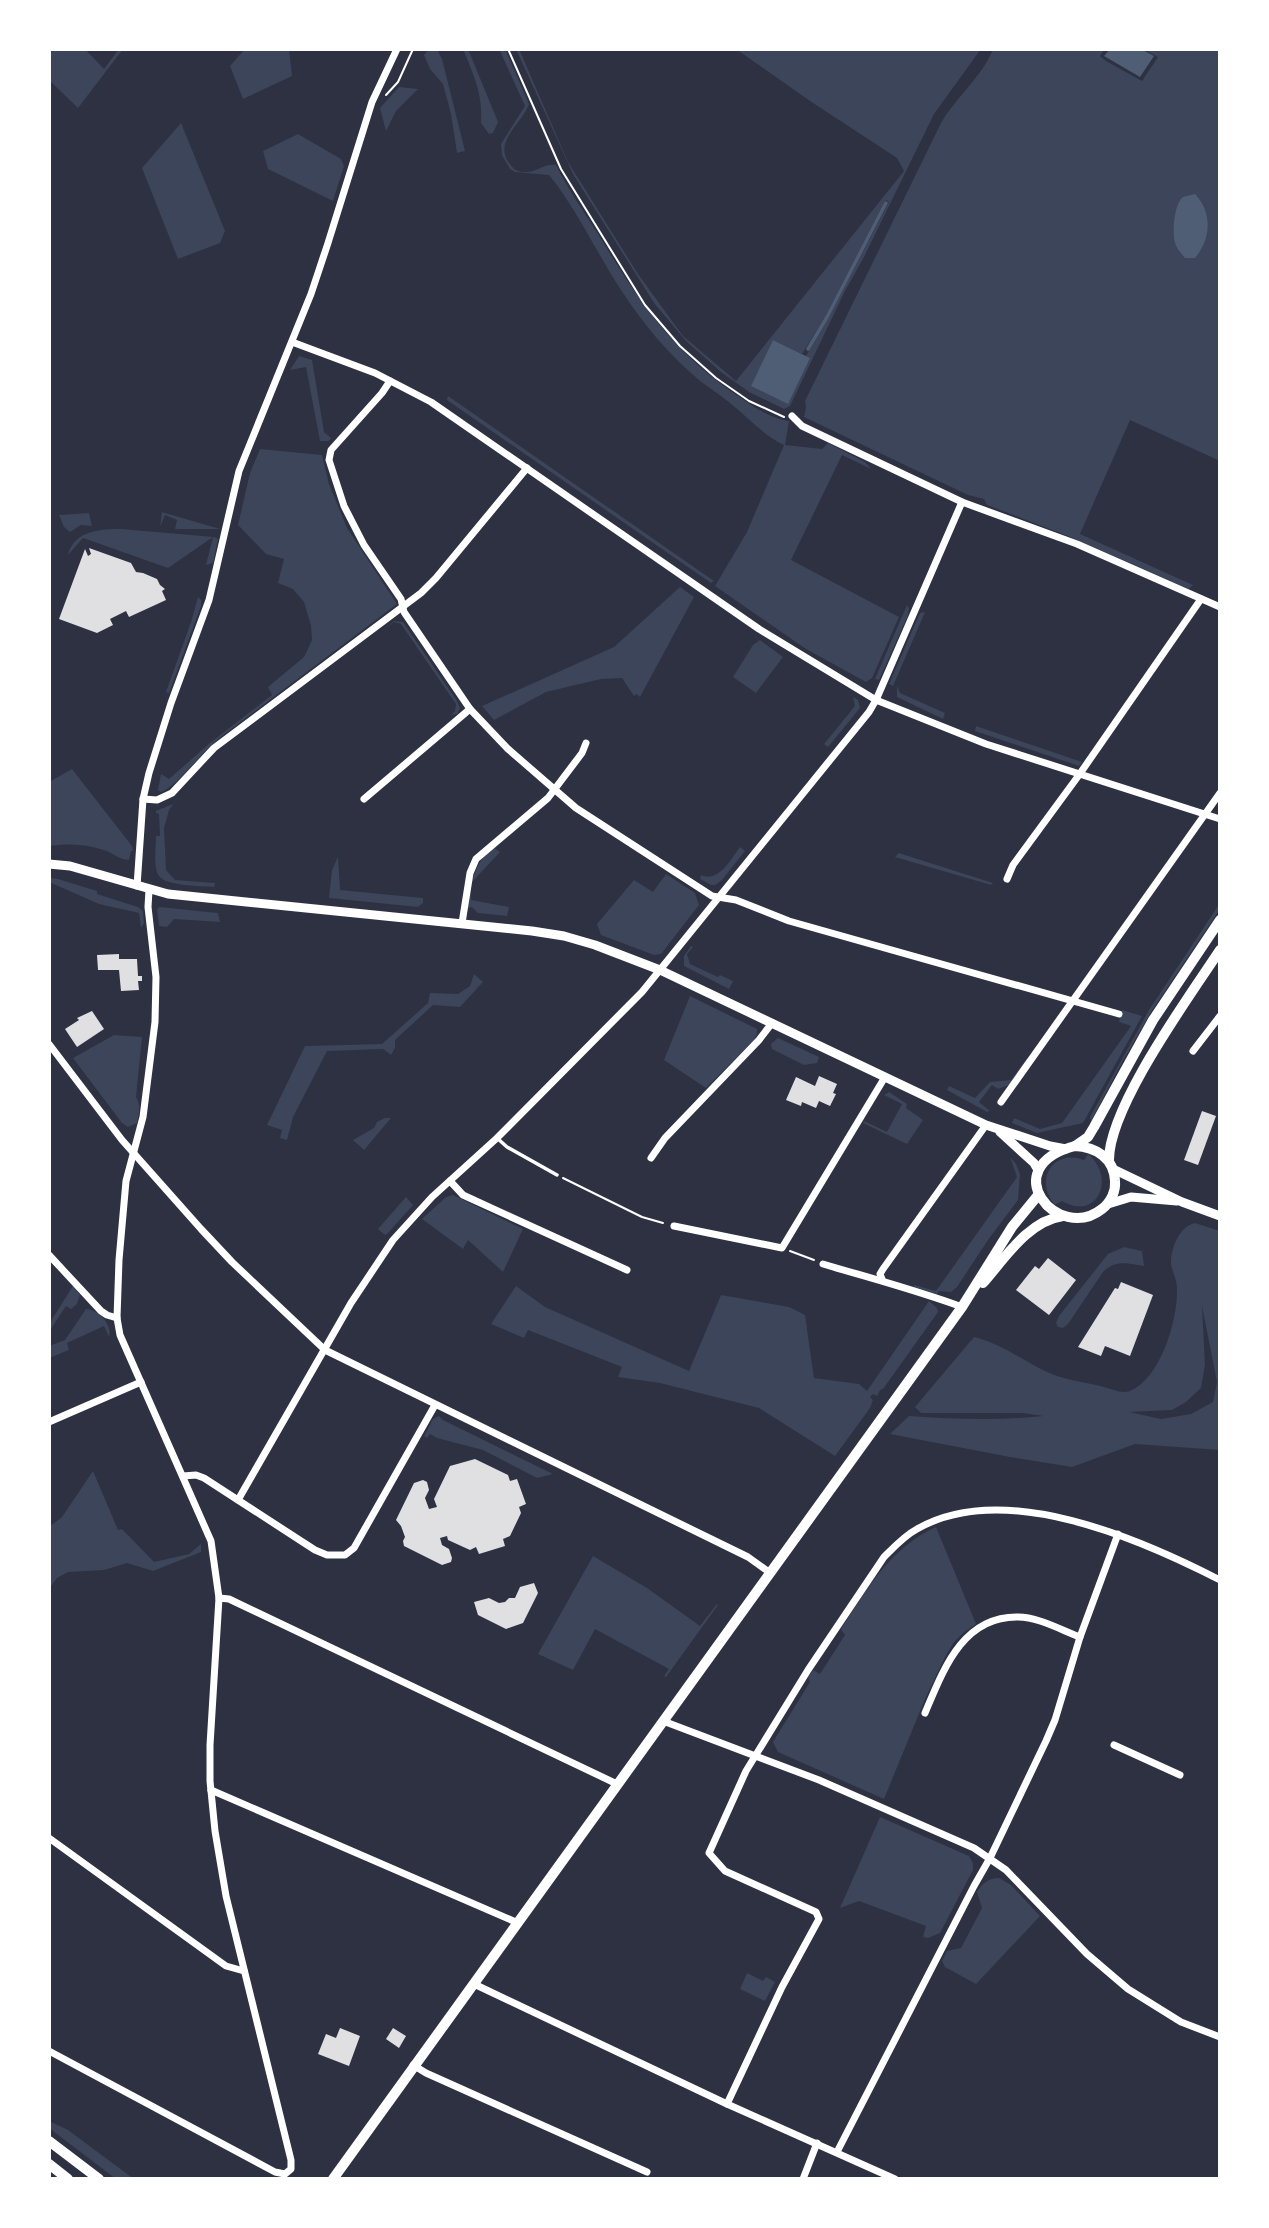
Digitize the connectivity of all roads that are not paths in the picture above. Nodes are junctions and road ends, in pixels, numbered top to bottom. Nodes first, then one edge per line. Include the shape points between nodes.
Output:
1 (397, 49) edge
2 (292, 342) junction
3 (390, 381) junction
4 (792, 416) road end
5 (527, 468) junction
6 (962, 502) junction
7 (1202, 599) junction
8 (402, 607) junction
9 (1220, 607) edge
10 (876, 700) junction
11 (470, 709) junction
12 (586, 743) dead end
13 (1079, 775) junction
14 (554, 791) junction
15 (1220, 793) edge
16 (144, 799) junction
17 (364, 799) dead end
18 (1205, 814) junction
19 (1220, 819) edge
20 (49, 864) edge
21 (1007, 878) dead end
22 (137, 886) junction
23 (149, 890) junction
24 (719, 898) junction
25 (1220, 920) edge
26 (462, 923) junction
27 (1220, 950) edge
28 (660, 970) junction
29 (1074, 1000) junction
30 (1118, 1014) dead end
31 (1220, 1016) edge
32 (772, 1023) junction
33 (49, 1044) edge
34 (1194, 1051) dead end
35 (885, 1077) junction
36 (1001, 1102) dead end
37 (986, 1125) junction
38 (999, 1131) junction
39 (497, 1138) junction
40 (1070, 1148) junction
41 (133, 1153) junction
42 (651, 1158) dead end
43 (1111, 1165) junction
44 (1038, 1170) junction
45 (557, 1175) road end
46 (450, 1181) junction
47 (1039, 1194) junction
48 (1182, 1202) junction
49 (1108, 1204) junction
50 (1064, 1216) junction
51 (1220, 1216) edge
52 (674, 1226) road end
53 (49, 1255) edge
54 (823, 1264) road end
55 (628, 1270) dead end
56 (882, 1279) junction
57 (962, 1307) junction
58 (117, 1318) junction
59 (325, 1350) junction
60 (141, 1382) junction
61 (435, 1405) junction
62 (49, 1422) edge
63 (183, 1476) junction
64 (238, 1500) junction
65 (1118, 1534) junction
66 (769, 1572) junction
67 (1220, 1580) edge
68 (219, 1598) junction
69 (1080, 1637) junction
70 (925, 1713) dead end
71 (663, 1721) junction
72 (1114, 1745) dead end
73 (754, 1757) junction
74 (1180, 1775) dead end
75 (617, 1784) junction
76 (211, 1790) junction
77 (49, 1838) edge
78 (990, 1858) junction
79 (519, 1923) junction
80 (244, 1971) junction
81 (474, 1984) junction
82 (1220, 2037) edge
83 (49, 2051) edge
84 (413, 2065) junction
85 (727, 2104) junction
86 (49, 2141) edge
87 (817, 2143) junction
88 (837, 2152) junction
89 (49, 2165) edge
90 (648, 2172) dead end
91 (68, 2179) edge
92 (99, 2179) edge
93 (333, 2179) edge
94 (803, 2179) edge
95 (895, 2179) edge

1 - 2 street via 372,102
2 - 3 street
2 - 16 street via 239,471 209,600 157,747
3 - 5 street via 431,402
3 - 8 street via 331,450 329,460 352,524
4 - 6 street via 802,426
5 - 8 street via 436,578
5 - 10 street via 759,629
6 - 7 street via 1077,544
6 - 10 street
7 - 9 street
7 - 13 street
8 - 11 street
8 - 16 street via 214,748 172,793 157,800
10 - 13 street
10 - 24 street
11 - 14 street
11 - 17 street
12 - 14 street
13 - 18 street
13 - 21 street
14 - 24 street via 596,823
14 - 26 street via 476,859
15 - 18 street
16 - 22 street
18 - 19 street
18 - 29 street
20 - 22 street
22 - 23 street
23 - 26 street
23 - 41 street via 155,1022 143,1117
24 - 28 street
24 - 29 street
25 - 40 main road via 1153,1020 1088,1137
26 - 28 street via 564,936
27 - 43 main road via 1130,1095 1108,1148
28 - 32 street
28 - 39 street
29 - 30 street
29 - 36 street
31 - 34 street
32 - 35 street
32 - 42 street
33 - 41 street
35 - 37 street
35 - 52 street via 782,1248
37 - 38 street
37 - 56 street via 883,1269
38 - 40 street
38 - 44 street
39 - 45 lane
39 - 46 street
40 - 43 main road via 1094,1149
40 - 44 main road via 1049,1156
41 - 58 street via 123,1209
41 - 59 street via 232,1262
43 - 48 street
43 - 49 main road via 1115,1187
44 - 47 main road
46 - 55 street via 463,1195
46 - 59 street via 393,1240
47 - 50 main road via 1047,1207
47 - 57 main road via 1012,1227
48 - 49 street via 1131,1197
48 - 51 street
49 - 50 main road via 1089,1215
50 - 57 main road via 1040,1223 1024,1237
53 - 58 street via 101,1311
54 - 56 street
56 - 57 street
57 - 66 main road
58 - 60 street
59 - 61 street
59 - 64 street
60 - 62 street
60 - 63 street
61 - 64 street via 354,1548 345,1556 315,1549
61 - 66 street via 748,1557
63 - 64 street via 204,1478
63 - 68 street via 211,1541
65 - 67 street
65 - 69 street
65 - 73 street via 1007,1510 953,1516 917,1529 872,1573
66 - 71 main road
68 - 75 street
68 - 76 street
69 - 70 street via 1018,1617 985,1624 950,1657
69 - 78 street via 1046,1741
71 - 73 street
71 - 75 main road
72 - 74 street
73 - 78 street via 879,1805
73 - 85 street via 709,1853 725,1871 816,1912 818,1919
75 - 79 main road
76 - 79 street
76 - 80 street via 220,1870
77 - 80 street via 226,1966
78 - 82 street via 1128,1989 1181,2022
78 - 88 street
79 - 81 main road
80 - 83 street via 291,2160 285,2174
81 - 84 main road
81 - 85 street
84 - 90 street
84 - 93 main road
85 - 87 street
86 - 92 main road
87 - 88 street
87 - 94 street
88 - 95 street
89 - 91 main road

